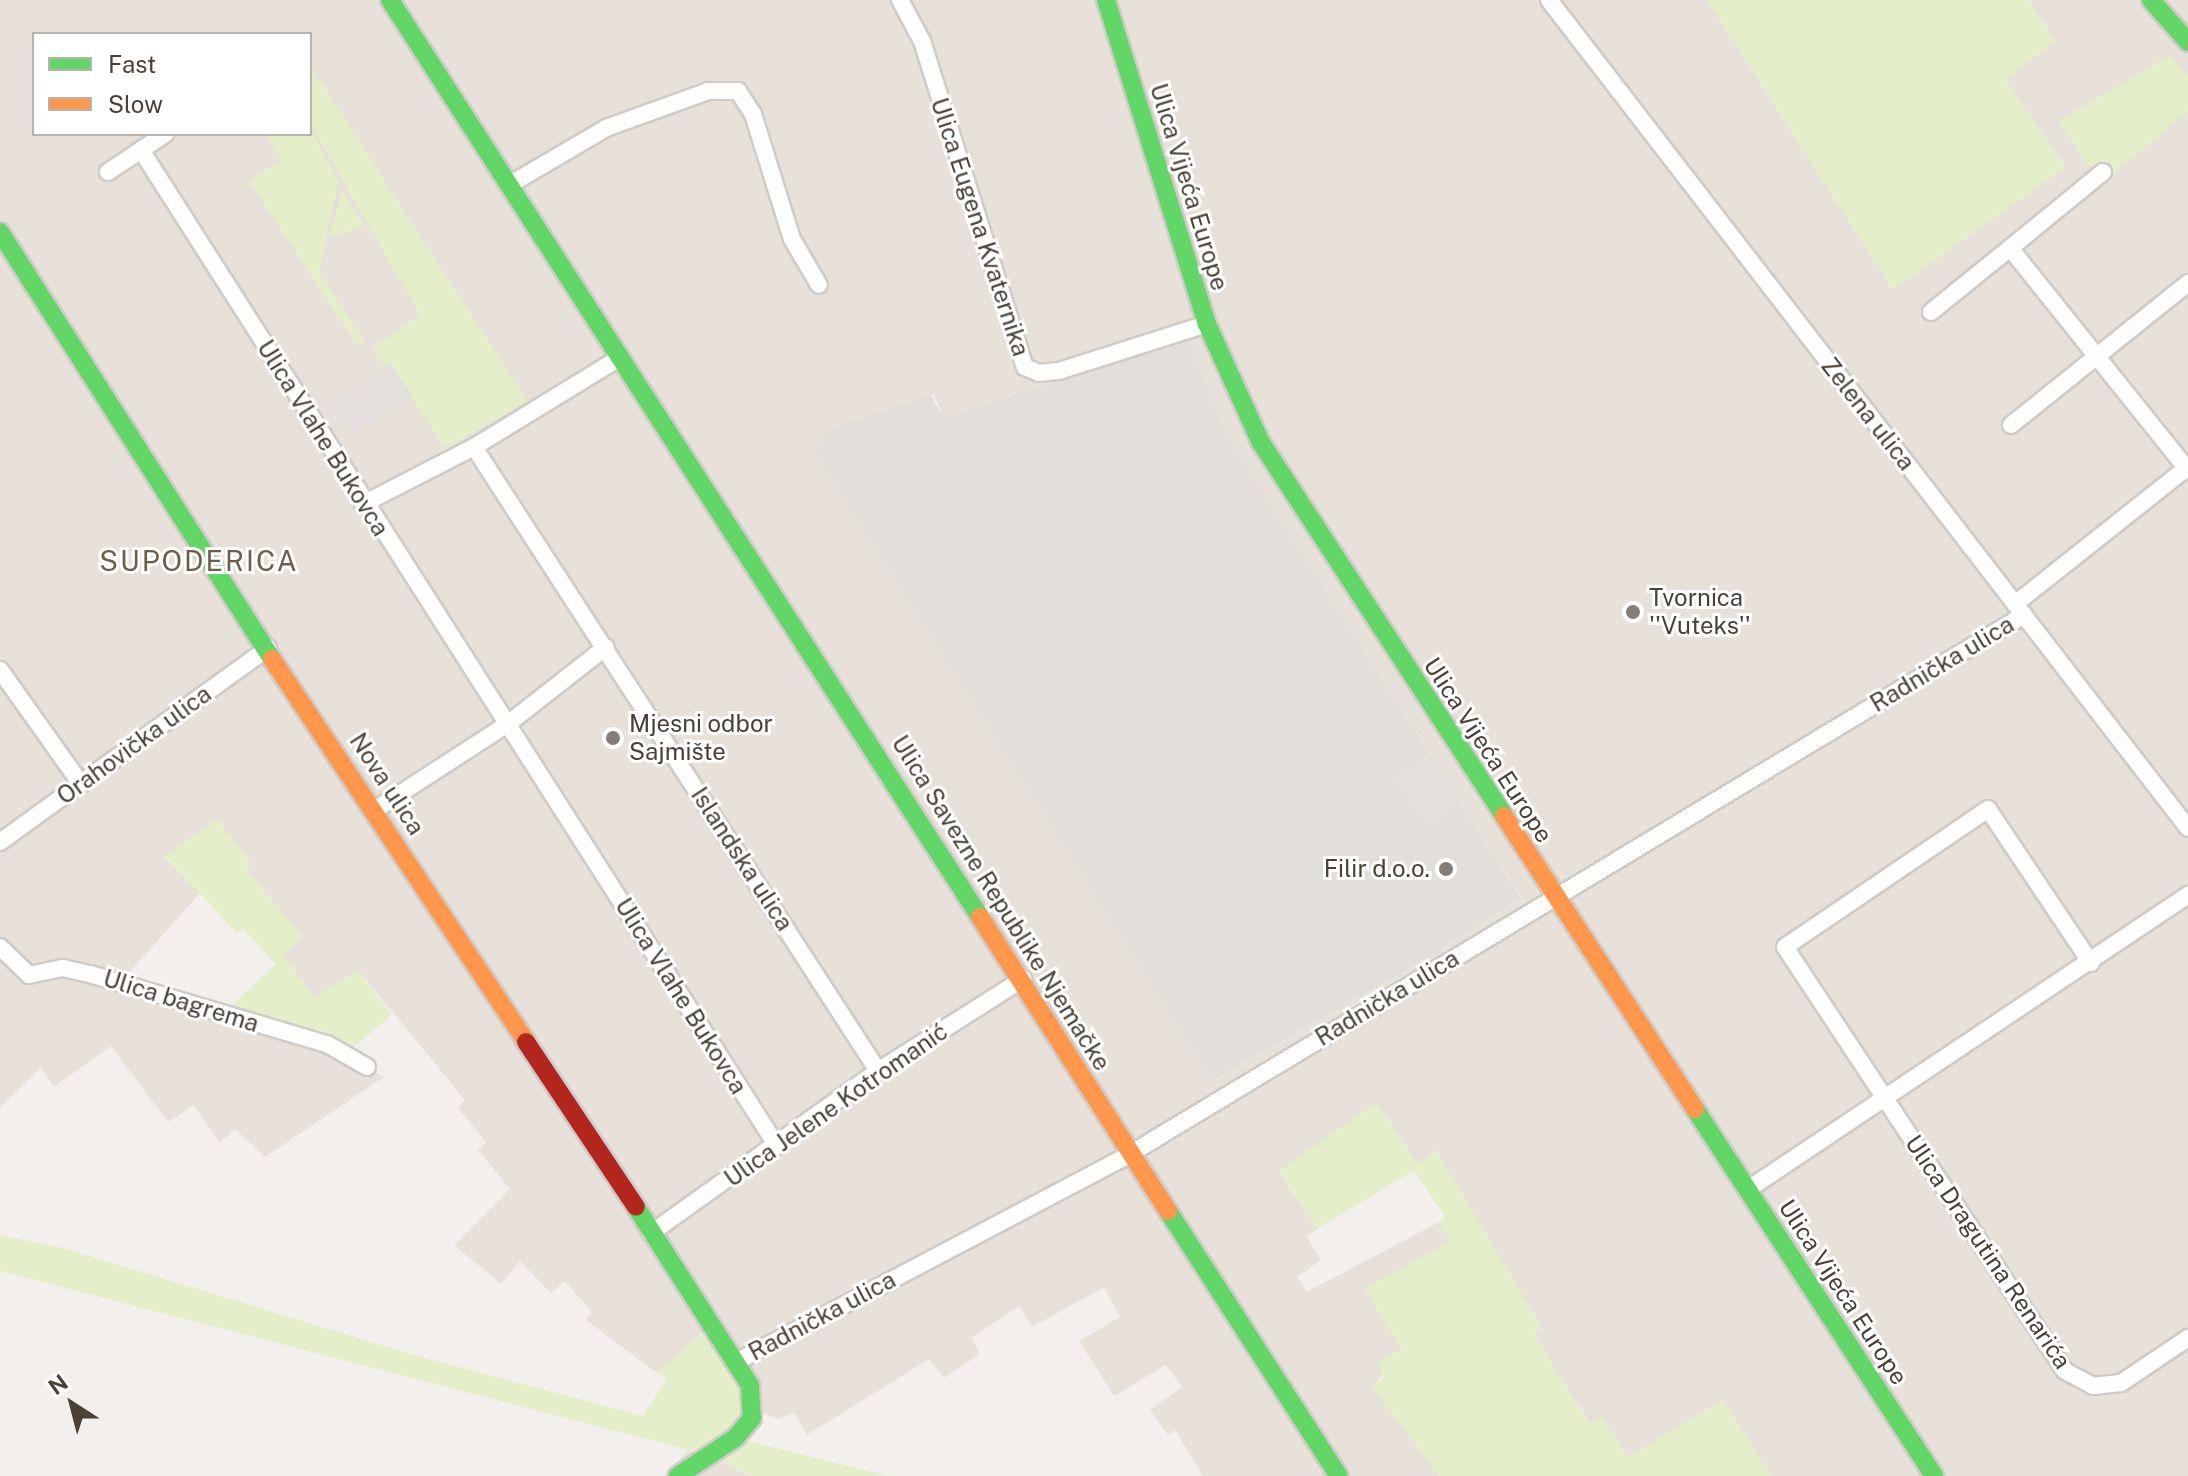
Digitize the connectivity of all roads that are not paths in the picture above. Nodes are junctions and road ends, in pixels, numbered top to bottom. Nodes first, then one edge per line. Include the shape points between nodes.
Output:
1 (390, 0) edge
2 (900, 0) edge
3 (1106, 0) edge
4 (1549, 0) edge
5 (2151, 0) edge
6 (2188, 42) edge
7 (162, 136) edge
8 (141, 150) junction
9 (108, 172) dead end
10 (2103, 172) dead end
11 (509, 185) junction
12 (0, 232) edge
13 (2010, 248) junction
14 (2188, 283) edge
15 (819, 285) dead end
16 (1931, 312) dead end
17 (1207, 324) junction
18 (2097, 356) junction
19 (621, 357) junction
20 (2011, 425) dead end
21 (474, 447) junction
22 (2188, 469) edge
23 (363, 504) junction
24 (2020, 610) junction
25 (606, 647) junction
26 (268, 648) junction
27 (0, 670) edge
28 (509, 723) junction
29 (81, 784) junction
30 (375, 810) junction
31 (2188, 828) edge
32 (0, 842) edge
33 (2188, 895) edge
34 (1556, 897) junction
35 (0, 947) edge
36 (2091, 963) junction
37 (1023, 979) junction
38 (367, 1067) dead end
39 (878, 1071) junction
40 (1884, 1097) junction
41 (777, 1146) junction
42 (1130, 1154) junction
43 (1747, 1190) junction
44 (651, 1233) junction
45 (2188, 1338) edge
46 (738, 1361) junction
47 (678, 1476) edge
48 (1339, 1476) edge
49 (1934, 1476) edge

1 - 11 street, Ulica Savezne Republike Njemačke
2 - 17 street, Ulica Eugena Kvaternika via 922,41 1025,367 1039,373 1059,371
3 - 17 street, Ulica Vijeća Europe
4 - 24 street, Zelena ulica
5 - 6 street
7 - 8 street
8 - 9 street
8 - 23 street, Ulica Vlahe Bukovca
10 - 13 street
11 - 15 street via 606,128 708,91 738,91 753,114 792,239
11 - 19 street, Ulica Savezne Republike Njemačke
12 - 26 street, Nova ulica via 157,486
13 - 16 street
13 - 18 street
14 - 18 street
17 - 34 street, Ulica Vijeća Europe via 1267,454
18 - 20 street
18 - 22 street
19 - 21 street
19 - 37 street, Ulica Savezne Republike Njemačke
21 - 23 street
21 - 25 street, Islandska ulica
22 - 24 street, Radnička ulica
23 - 28 street, Ulica Vlahe Bukovca
24 - 31 street, Zelena ulica
24 - 34 street, Radnička ulica
25 - 28 street
25 - 39 street, Islandska ulica
26 - 29 street, Orahovička ulica
26 - 30 street, Nova ulica
27 - 29 street
28 - 30 street
28 - 41 street, Ulica Vlahe Bukovca
29 - 32 street, Orahovička ulica
30 - 44 street, Nova ulica
33 - 36 street
34 - 42 street, Radnička ulica
34 - 43 street, Ulica Vijeća Europe
35 - 38 street, Ulica bagrema via 29,975 63,968 90,974 327,1044
36 - 40 street
36 - 40 street, Ulica Dragutina Renarića via 1988,809 1785,947
37 - 39 street, Ulica Jelene Kotromanić
37 - 42 street, Ulica Savezne Republike Njemačke
39 - 41 street, Ulica Jelene Kotromanić
40 - 43 street
40 - 45 street, Ulica Dragutina Renarića via 2065,1371 2093,1386 2114,1385
41 - 44 street, Ulica Jelene Kotromanić
42 - 46 street, Radnička ulica
42 - 48 street, Ulica Savezne Republike Njemačke
43 - 49 street, Ulica Vijeća Europe
44 - 46 street, Nova ulica
46 - 47 street, Nova ulica via 750,1385 752,1418 735,1438

